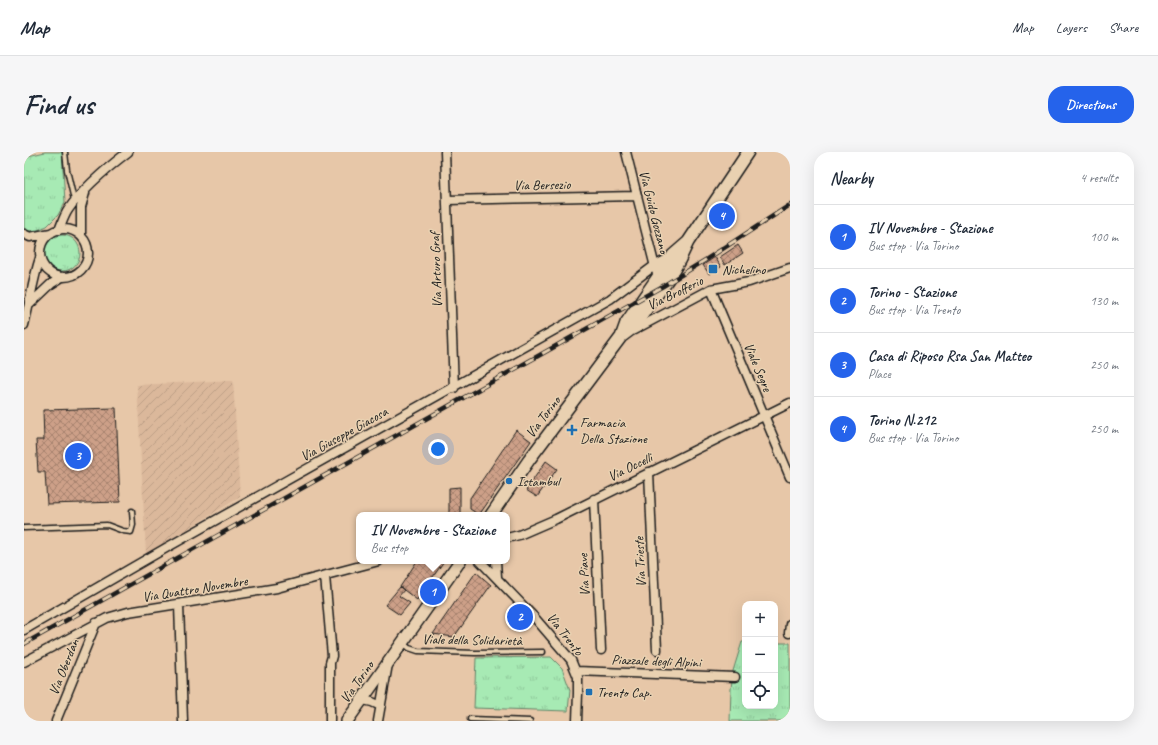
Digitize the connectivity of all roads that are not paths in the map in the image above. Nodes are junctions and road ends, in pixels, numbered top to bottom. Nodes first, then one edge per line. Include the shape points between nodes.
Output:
1 (65, 152) edge
2 (128, 152) edge
3 (445, 152) edge
4 (626, 152) edge
5 (748, 152) edge
6 (86, 190) junction
7 (637, 196) junction
8 (447, 200) junction
9 (75, 202) junction
10 (55, 231) junction
11 (27, 235) edge
12 (81, 236) junction
13 (688, 242) junction
14 (40, 249) junction
15 (673, 255) junction
16 (40, 258) junction
17 (654, 266) junction
18 (790, 268) edge
19 (62, 277) junction
20 (658, 278) junction
21 (711, 290) junction
22 (30, 304) junction
23 (641, 322) junction
24 (24, 325) edge
25 (621, 337) junction
26 (454, 388) junction
27 (790, 403) edge
28 (764, 416) junction
29 (649, 472) junction
30 (790, 477) edge
31 (594, 499) junction
32 (132, 511) dead end
33 (493, 512) edge
34 (24, 528) edge
35 (510, 539) edge
36 (368, 564) edge
37 (458, 564) edge
38 (483, 564) edge
39 (496, 564) edge
40 (325, 576) junction
41 (497, 577) junction
42 (178, 605) junction
43 (96, 623) junction
44 (790, 624) edge
45 (24, 630) edge
46 (789, 634) dead end
47 (403, 643) junction
48 (601, 650) dead end
49 (657, 650) dead end
50 (543, 652) dead end
51 (24, 662) edge
52 (388, 664) junction
53 (576, 671) junction
54 (735, 677) dead end
55 (363, 700) junction
56 (381, 706) junction
57 (470, 718) dead end
58 (56, 721) edge
59 (183, 721) edge
60 (330, 721) edge
61 (347, 721) edge
62 (378, 721) edge
63 (530, 721) edge
64 (577, 721) edge

1 - 9 lane
2 - 6 street via 108,166
3 - 8 street, Via Arturo Graf
4 - 7 street, Via Guido Gozzano
5 - 13 main road, Via Torino
6 - 9 street
6 - 12 street via 81,207
7 - 8 street, Via Bersezio
7 - 17 street, Via Guido Gozzano
8 - 26 street, Via Arturo Graf
9 - 10 street
10 - 11 street
10 - 12 street via 71,230
10 - 14 street via 42,243
11 - 14 street
12 - 19 street via 88,246 87,263 74,276
13 - 15 main road, Via Torino
13 - 23 main road, Via Torino via 671,275
14 - 16 street
15 - 17 street, Via Giuseppe Giacosa
15 - 20 main road, Via Torino
16 - 19 street via 46,269
16 - 22 street
17 - 20 street, Via Guido Gozzano
17 - 26 street, Via Giuseppe Giacosa via 610,299
18 - 21 street, Via Brofferio via 749,282
19 - 22 street
20 - 25 main road, Via Torino via 626,323
21 - 23 street, Via Brofferio
21 - 28 street, Viale Segre
22 - 24 street
23 - 25 main road, Via Torino
25 - 33 main road, Via Torino
26 - 45 street, Via Giuseppe Giacosa
27 - 28 street, Via Occelli
28 - 29 street, Via Occelli
28 - 30 street, Viale Segre
29 - 31 street, Via Occelli
29 - 49 street, Via Trieste
31 - 35 street, Via Occelli
31 - 48 street, Via Piave
32 - 34 lane via 131,532 107,525
36 - 40 street, Via Quattro Novembre
37 - 47 main road, Via Torino
38 - 41 street, Via Trento
39 - 41 street
40 - 42 street, Via Quattro Novembre via 277,588
40 - 60 street via 332,656
41 - 53 street, Via Trento via 564,651
42 - 43 street, Via Quattro Novembre via 128,612
42 - 59 street
43 - 51 street, Via Quattro Novembre
43 - 58 street, Via Oberdan
44 - 46 street
47 - 50 lane, Viale della Solidarietà via 418,651
47 - 52 main road, Via Torino
52 - 55 main road, Via Torino
52 - 56 street
53 - 54 street, Piazzale degli Alpini
53 - 64 street, Via Trento
55 - 56 street
55 - 61 main road, Via Torino
56 - 62 street
57 - 63 lane

